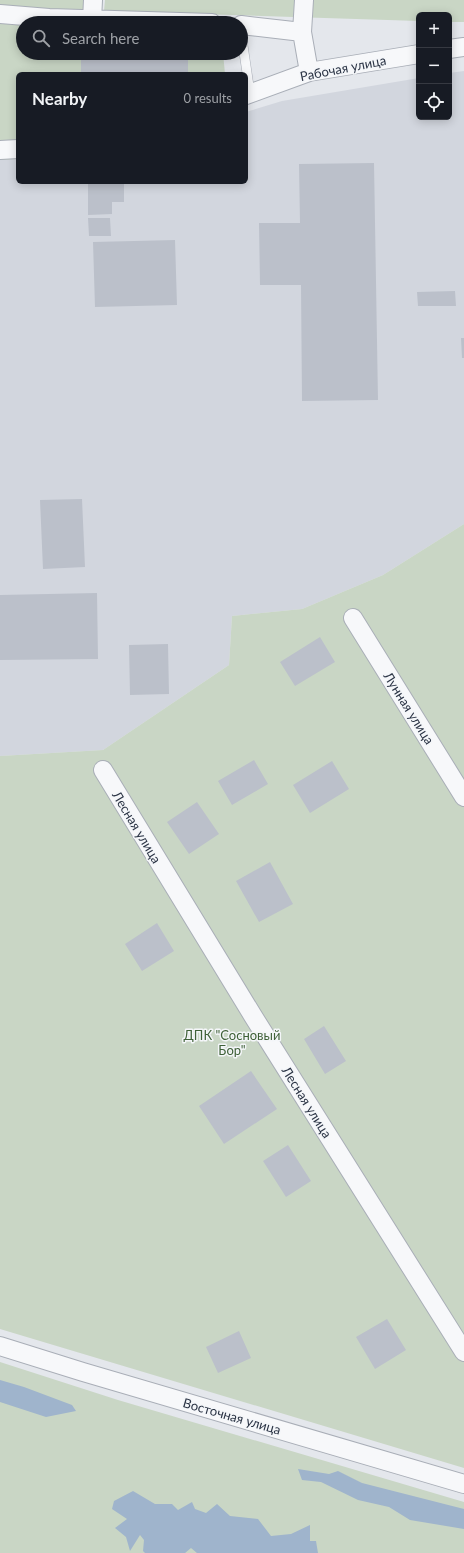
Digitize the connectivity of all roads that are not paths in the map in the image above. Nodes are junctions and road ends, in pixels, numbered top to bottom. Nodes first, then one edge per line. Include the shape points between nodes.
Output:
1 (93, 0) edge
2 (304, 0) edge
3 (0, 14) edge
4 (24, 16) edge
5 (92, 16) edge
6 (248, 26) edge
7 (302, 32) junction
8 (464, 47) edge
9 (452, 49) edge
10 (416, 54) edge
11 (244, 60) edge
12 (246, 72) edge
13 (309, 72) junction
14 (248, 94) edge
15 (16, 149) edge
16 (0, 150) edge
17 (353, 618) dead end
18 (103, 770) dead end
19 (464, 797) edge
20 (0, 1346) edge
21 (464, 1352) edge
22 (464, 1484) edge

1 - 5 street
2 - 7 street
3 - 4 street
6 - 7 street
7 - 13 street
8 - 9 street
10 - 13 street, Рабочая улица
11 - 12 lane
13 - 14 street, Рабочая улица
15 - 16 street
17 - 19 street, Лунная улица
18 - 21 street, Лесная улица via 253,1016
20 - 22 street, Восточная улица

